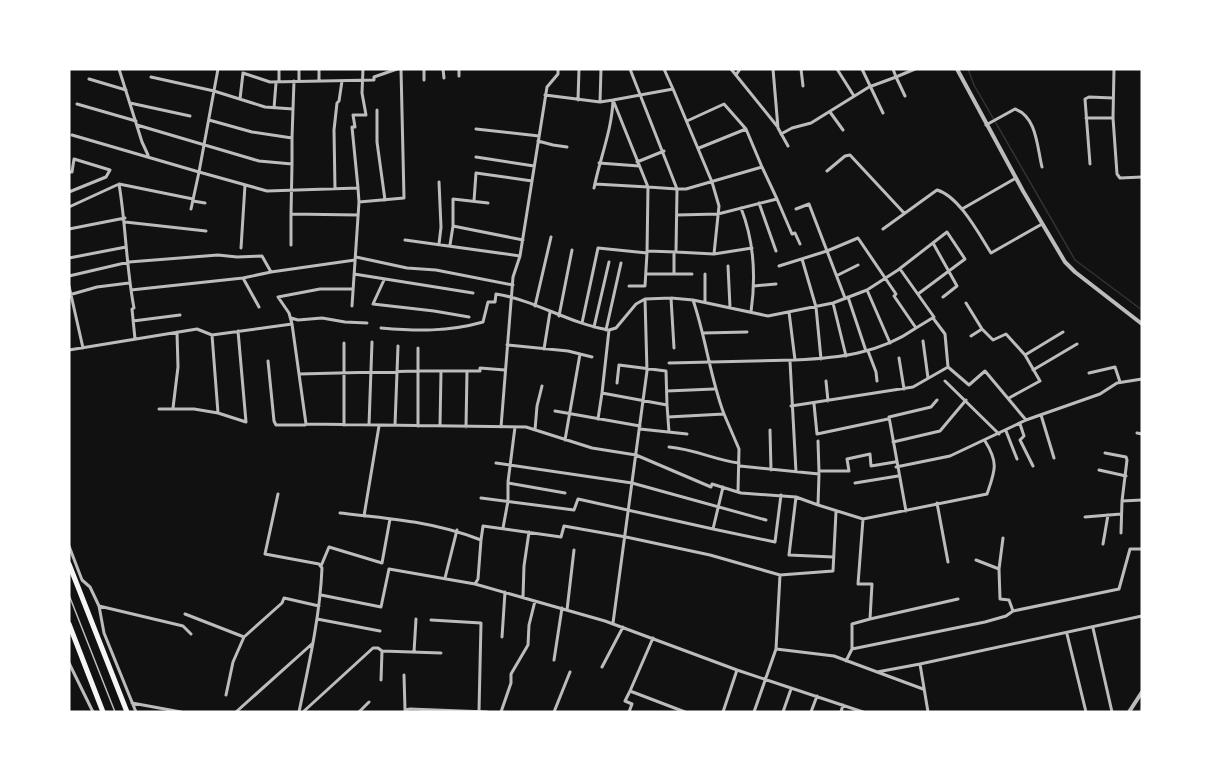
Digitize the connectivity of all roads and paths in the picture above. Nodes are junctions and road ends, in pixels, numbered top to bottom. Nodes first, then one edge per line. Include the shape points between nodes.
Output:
1 (119, 69) edge
2 (218, 69) edge
3 (279, 69) edge
4 (299, 69) edge
5 (319, 69) edge
6 (363, 69) edge
7 (380, 69) edge
8 (397, 69) edge
9 (401, 69) edge
10 (424, 69) edge
11 (443, 69) edge
12 (459, 69) edge
13 (558, 69) edge
14 (579, 69) edge
15 (601, 69) edge
16 (630, 69) edge
17 (664, 69) edge
18 (731, 69) edge
19 (740, 69) edge
20 (773, 69) edge
21 (801, 69) edge
22 (837, 69) edge
23 (862, 69) edge
24 (893, 69) edge
25 (915, 69) edge
26 (957, 69) edge
27 (1114, 69) edge
28 (243, 71) edge
29 (380, 75) junction
30 (736, 75) junction
31 (459, 76) dead end
32 (896, 76) junction
33 (151, 77) dead end
34 (444, 78) dead end
35 (89, 79) dead end
36 (424, 80) dead end
37 (297, 81) junction
38 (319, 81) junction
39 (342, 81) junction
40 (363, 81) junction
41 (278, 82) junction
42 (803, 86) dead end
43 (869, 87) junction
44 (673, 89) junction
45 (126, 90) junction
46 (214, 91) junction
47 (545, 95) junction
48 (641, 95) junction
49 (854, 96) junction
50 (905, 96) dead end
51 (1113, 98) junction
52 (240, 99) junction
53 (578, 100) junction
54 (613, 100) junction
55 (600, 102) junction
56 (130, 103) junction
57 (77, 104) dead end
58 (274, 108) junction
59 (293, 109) junction
60 (377, 110) dead end
61 (830, 112) junction
62 (883, 113) dead end
63 (190, 116) dead end
64 (1086, 118) junction
65 (1113, 118) junction
66 (209, 120) junction
67 (687, 121) junction
68 (136, 123) junction
69 (988, 124) junction
70 (778, 128) junction
71 (476, 129) dead end
72 (746, 129) junction
73 (843, 130) dead end
74 (781, 134) junction
75 (72, 135) dead end
76 (539, 136) junction
77 (292, 138) junction
78 (538, 141) junction
79 (204, 146) junction
80 (788, 146) dead end
81 (567, 147) dead end
82 (699, 148) junction
83 (664, 151) junction
84 (149, 156) junction
85 (476, 157) dead end
86 (599, 163) junction
87 (292, 164) junction
88 (638, 164) junction
89 (1090, 164) dead end
90 (534, 166) junction
91 (762, 167) junction
92 (1042, 167) dead end
93 (827, 171) dead end
94 (69, 172) edge
95 (199, 172) junction
96 (1142, 177) edge
97 (1016, 178) junction
98 (532, 181) junction
99 (440, 182) dead end
100 (712, 182) junction
101 (119, 184) junction
102 (245, 185) junction
103 (648, 187) junction
104 (358, 188) junction
105 (335, 189) junction
106 (677, 189) junction
107 (291, 190) junction
108 (69, 192) edge
109 (777, 199) junction
110 (193, 200) junction
111 (385, 200) junction
112 (474, 201) junction
113 (359, 202) junction
114 (205, 203) dead end
115 (488, 203) dead end
116 (759, 203) junction
117 (69, 207) edge
118 (741, 208) junction
119 (191, 209) dead end
120 (796, 209) dead end
121 (962, 209) junction
122 (904, 213) junction
123 (291, 214) junction
124 (677, 214) junction
125 (718, 214) junction
126 (358, 215) junction
127 (125, 220) junction
128 (1042, 224) junction
129 (453, 226) junction
130 (69, 229) edge
131 (883, 229) dead end
132 (206, 231) dead end
133 (551, 237) dead end
134 (405, 240) dead end
135 (523, 240) junction
136 (933, 243) junction
137 (439, 244) junction
138 (800, 244) dead end
139 (291, 245) dead end
140 (450, 246) junction
141 (126, 247) junction
142 (241, 248) dead end
143 (752, 248) junction
144 (572, 250) dead end
145 (776, 251) dead end
146 (827, 251) junction
147 (647, 252) junction
148 (675, 252) junction
149 (714, 254) junction
150 (520, 256) junction
151 (69, 258) edge
152 (355, 259) junction
153 (802, 259) junction
154 (129, 262) junction
155 (609, 262) dead end
156 (621, 263) dead end
157 (858, 265) dead end
158 (728, 266) dead end
159 (779, 266) dead end
160 (900, 269) junction
161 (949, 271) junction
162 (271, 272) junction
163 (354, 274) junction
164 (646, 274) junction
165 (674, 274) junction
166 (692, 274) dead end
167 (705, 274) dead end
168 (838, 275) junction
169 (69, 276) edge
170 (243, 278) junction
171 (886, 278) junction
172 (384, 280) junction
173 (129, 283) junction
174 (776, 284) dead end
175 (513, 285) junction
176 (69, 286) edge
177 (629, 286) dead end
178 (754, 286) junction
179 (353, 289) junction
180 (130, 290) junction
181 (867, 290) junction
182 (473, 293) dead end
183 (918, 294) junction
184 (70, 295) edge
185 (512, 296) junction
186 (944, 297) dead end
187 (671, 298) junction
188 (847, 298) junction
189 (645, 299) junction
190 (693, 300) junction
191 (71, 302) edge
192 (705, 302) junction
193 (833, 303) junction
194 (966, 303) dead end
195 (352, 306) dead end
196 (535, 306) junction
197 (259, 307) dead end
198 (730, 307) junction
199 (816, 307) junction
200 (550, 312) junction
201 (751, 312) junction
202 (789, 312) junction
203 (180, 315) dead end
204 (559, 316) junction
205 (469, 317) dead end
206 (291, 318) junction
207 (933, 318) junction
208 (133, 321) junction
209 (367, 323) dead end
210 (582, 323) junction
211 (292, 324) junction
212 (1142, 324) edge
213 (594, 327) junction
214 (381, 328) dead end
215 (916, 328) junction
216 (982, 329) junction
217 (608, 330) junction
218 (238, 331) junction
219 (177, 332) junction
220 (747, 332) dead end
221 (1063, 332) dead end
222 (703, 333) junction
223 (212, 335) junction
224 (971, 336) dead end
225 (135, 339) junction
226 (923, 341) dead end
227 (372, 342) dead end
228 (890, 342) junction
229 (344, 343) dead end
230 (1077, 344) dead end
231 (507, 345) junction
232 (398, 346) dead end
233 (82, 348) junction
234 (418, 348) dead end
235 (674, 348) dead end
236 (544, 349) junction
237 (69, 350) edge
238 (867, 351) junction
239 (580, 354) junction
240 (1025, 355) junction
241 (846, 356) junction
242 (592, 357) dead end
243 (899, 358) dead end
244 (821, 359) junction
245 (268, 361) dead end
246 (792, 361) junction
247 (710, 362) junction
248 (669, 363) dead end
249 (948, 368) junction
250 (647, 369) junction
251 (505, 370) junction
252 (1033, 370) junction
253 (418, 371) junction
254 (441, 371) junction
255 (467, 371) junction
256 (372, 372) junction
257 (397, 372) junction
258 (344, 373) junction
259 (299, 374) junction
260 (1089, 374) dead end
261 (928, 378) junction
262 (1142, 379) edge
263 (826, 381) dead end
264 (877, 381) dead end
265 (945, 381) dead end
266 (1120, 382) junction
267 (617, 383) dead end
268 (542, 386) dead end
269 (904, 388) junction
270 (714, 389) junction
271 (667, 391) junction
272 (602, 393) junction
273 (1009, 398) junction
274 (643, 399) junction
275 (937, 400) dead end
276 (966, 400) junction
277 (828, 401) junction
278 (814, 404) junction
279 (667, 405) junction
280 (791, 406) junction
281 (159, 409) dead end
282 (173, 409) junction
283 (555, 411) dead end
284 (218, 413) junction
285 (570, 414) junction
286 (723, 414) junction
287 (1041, 415) junction
288 (668, 417) junction
289 (598, 419) junction
290 (888, 419) junction
291 (1026, 420) junction
292 (306, 424) junction
293 (1020, 424) junction
294 (344, 425) junction
295 (369, 425) junction
296 (379, 425) junction
297 (395, 426) junction
298 (418, 426) junction
299 (440, 426) junction
300 (466, 427) junction
301 (501, 427) junction
302 (515, 427) junction
303 (640, 428) junction
304 (535, 430) junction
305 (770, 430) dead end
306 (1006, 431) junction
307 (669, 432) junction
308 (1137, 433) dead end
309 (687, 434) dead end
310 (999, 434) junction
311 (1142, 434) edge
312 (566, 440) junction
313 (818, 441) dead end
314 (985, 441) junction
315 (893, 442) junction
316 (669, 447) dead end
317 (1105, 453) dead end
318 (636, 455) junction
319 (1054, 458) dead end
320 (1017, 459) dead end
321 (895, 462) junction
322 (496, 463) dead end
323 (510, 465) junction
324 (739, 465) junction
325 (1033, 466) dead end
326 (896, 467) junction
327 (771, 470) junction
328 (1099, 470) dead end
329 (796, 472) junction
330 (819, 472) junction
331 (898, 476) junction
332 (1126, 476) junction
333 (508, 483) junction
334 (632, 483) junction
335 (855, 483) dead end
336 (723, 488) junction
337 (738, 492) junction
338 (565, 493) dead end
339 (278, 494) dead end
340 (781, 495) junction
341 (796, 497) junction
342 (481, 498) dead end
343 (1142, 500) edge
344 (508, 501) junction
345 (1122, 501) junction
346 (937, 503) junction
347 (818, 505) junction
348 (720, 506) junction
349 (629, 509) junction
350 (906, 511) junction
351 (836, 512) junction
352 (340, 513) dead end
353 (1121, 514) junction
354 (364, 516) junction
355 (1108, 516) junction
356 (1085, 517) dead end
357 (390, 519) junction
358 (862, 519) junction
359 (766, 520) dead end
360 (502, 528) junction
361 (713, 529) junction
362 (457, 530) junction
363 (530, 532) junction
364 (1121, 533) dead end
365 (626, 537) junction
366 (1003, 538) dead end
367 (481, 540) junction
368 (1104, 544) dead end
369 (69, 546) edge
370 (1142, 549) edge
371 (574, 550) dead end
372 (833, 557) junction
373 (976, 560) dead end
374 (948, 562) dead end
375 (69, 564) edge
376 (321, 566) junction
377 (999, 569) junction
378 (780, 575) junction
379 (446, 578) junction
380 (475, 584) junction
381 (505, 592) junction
382 (69, 595) edge
383 (321, 595) junction
384 (523, 597) junction
385 (958, 599) dead end
386 (535, 601) junction
387 (99, 606) junction
388 (319, 606) junction
389 (562, 608) junction
390 (567, 610) junction
391 (1013, 611) junction
392 (185, 614) dead end
393 (1142, 616) edge
394 (317, 619) junction
395 (416, 619) dead end
396 (870, 619) junction
397 (431, 620) dead end
398 (613, 623) junction
399 (69, 624) edge
400 (623, 627) junction
401 (1093, 628) junction
402 (380, 631) dead end
403 (191, 634) dead end
404 (1067, 634) junction
405 (244, 637) junction
406 (502, 637) dead end
407 (653, 637) junction
408 (313, 643) junction
409 (776, 649) junction
410 (852, 649) junction
411 (382, 651) junction
412 (414, 652) junction
413 (441, 653) dead end
414 (554, 660) dead end
415 (846, 661) junction
416 (69, 663) edge
417 (920, 664) junction
418 (602, 667) dead end
419 (737, 670) junction
420 (570, 672) dead end
421 (876, 672) junction
422 (404, 675) dead end
423 (765, 679) junction
424 (381, 680) dead end
425 (791, 689) junction
426 (924, 689) junction
427 (630, 692) junction
428 (1142, 692) edge
429 (226, 694) dead end
430 (817, 696) junction
431 (369, 702) dead end
432 (132, 703) junction
433 (843, 705) junction
434 (405, 711) edge
435 (478, 711) edge
436 (93, 712) edge
437 (103, 712) edge
438 (115, 712) edge
439 (126, 712) edge
440 (136, 712) edge
441 (181, 712) edge
442 (236, 712) edge
443 (301, 712) edge
444 (359, 712) edge
445 (486, 712) edge
446 (501, 712) edge
447 (554, 712) edge
448 (629, 712) edge
449 (685, 712) edge
450 (723, 712) edge
451 (754, 712) edge
452 (783, 712) edge
453 (812, 712) edge
454 (841, 712) edge
455 (863, 712) edge
456 (928, 712) edge
457 (1086, 712) edge
458 (1112, 712) edge
459 (1129, 712) edge

1 - 45 street
2 - 46 street
3 - 41 street
4 - 37 street
5 - 38 street
6 - 40 street
7 - 29 street
8 - 29 street
9 - 111 street via 404,198
10 - 36 street
11 - 34 street
12 - 31 street
13 - 47 street
14 - 53 street
15 - 55 street
16 - 48 street
17 - 44 street
18 - 30 street
19 - 30 street
20 - 70 street
21 - 42 street
22 - 49 street
23 - 43 street
24 - 32 street
25 - 32 street
26 - 69 street
27 - 51 street
28 - 41 street
28 - 52 street
29 - 40 street via 374,76 374,81
30 - 70 street
32 - 43 street
32 - 50 street
33 - 46 street
35 - 45 street
37 - 38 street
37 - 41 street
37 - 59 street
38 - 39 street
39 - 40 street
39 - 105 street via 334,130
40 - 104 street via 366,114 353,115 352,127
41 - 58 street
43 - 49 street
43 - 62 street
44 - 48 street
44 - 67 street
45 - 56 street
46 - 52 street
46 - 66 street
47 - 53 street
47 - 76 street
48 - 54 street
48 - 83 street
49 - 61 street
51 - 64 street via 1086,97
51 - 65 street
52 - 58 street
53 - 55 street
54 - 55 street
54 - 86 street via 612,119
54 - 88 street
56 - 63 street
56 - 68 street
57 - 68 street
58 - 59 street
59 - 77 street
60 - 111 street
61 - 73 street
61 - 74 street
64 - 65 street
64 - 89 street
65 - 96 street via 1118,176
66 - 77 street
66 - 79 street
67 - 72 street via 724,104
67 - 82 street
68 - 79 street
68 - 84 street
69 - 92 street via 1015,109 1023,112 1034,130
69 - 97 street
70 - 74 street
71 - 76 street
72 - 82 street
72 - 91 street
74 - 80 street
75 - 84 street
76 - 78 street
77 - 87 street
78 - 81 street
78 - 90 street
79 - 87 street via 259,161
79 - 95 street
82 - 100 street
83 - 88 street
83 - 106 street
84 - 95 street
85 - 90 street
86 - 88 street
86 - 103 street via 595,186
87 - 107 street
88 - 103 street
90 - 98 street
91 - 100 street
91 - 109 street
93 - 122 street via 850,155
94 - 108 street via 74,159 110,170 106,177
95 - 102 street
95 - 110 street
97 - 121 street
97 - 128 street
98 - 112 street via 476,173
98 - 135 street
99 - 137 street
100 - 106 street
100 - 125 street
101 - 110 street
101 - 117 street
101 - 127 street
102 - 107 street via 267,191
102 - 142 street
103 - 106 street
103 - 147 street
104 - 105 street
104 - 113 street
105 - 107 street
106 - 124 street
107 - 123 street
109 - 116 street
109 - 138 street
110 - 114 street
110 - 119 street
111 - 113 street
112 - 115 street
112 - 129 street via 453,199
113 - 126 street
116 - 118 street
116 - 145 street
118 - 125 street
118 - 143 street
120 - 146 street via 809,204
121 - 122 street via 937,190
121 - 128 street via 992,253
122 - 131 street
123 - 126 street
123 - 139 street
124 - 125 street
124 - 148 street
125 - 149 street
126 - 152 street
127 - 130 street
127 - 132 street
127 - 141 street
128 - 212 street via 1075,272
129 - 135 street
129 - 140 street
133 - 196 street
134 - 137 street
135 - 150 street
136 - 160 street
136 - 161 street
136 - 161 street via 947,232 965,259
137 - 140 street
140 - 150 street
141 - 151 street
141 - 154 street
143 - 149 street
143 - 178 street
144 - 204 street
146 - 153 street
146 - 168 street
146 - 171 street via 858,238
147 - 148 street
147 - 164 street
147 - 210 street via 598,248
148 - 149 street
148 - 165 street
150 - 175 street
152 - 162 street
152 - 163 street
152 - 175 street
153 - 159 street
153 - 199 street
154 - 162 street via 259,255
154 - 169 street
154 - 173 street
155 - 213 street
156 - 217 street
157 - 168 street
158 - 198 street
160 - 171 street
160 - 183 street
161 - 183 street
161 - 186 street via 957,286
162 - 170 street
163 - 172 street
163 - 179 street
164 - 165 street
164 - 177 street via 645,286
165 - 166 street
167 - 192 street
168 - 188 street
170 - 180 street
170 - 197 street
171 - 181 street
171 - 215 street
172 - 182 street
172 - 205 street via 373,304
173 - 180 street
173 - 184 street
174 - 178 street
175 - 185 street
176 - 184 street
178 - 201 street
179 - 195 street
179 - 206 street via 320,289 279,296
180 - 208 street
181 - 188 street
181 - 228 street
183 - 207 street
184 - 191 street
185 - 196 street
185 - 214 street via 496,294 495,302 488,302 483,321 465,327 441,331
185 - 231 street
187 - 189 street
187 - 190 street
187 - 235 street
188 - 193 street
188 - 238 street
189 - 217 street via 616,328
189 - 250 street
190 - 192 street
190 - 222 street
191 - 233 street
192 - 198 street
193 - 199 street
193 - 241 street
194 - 216 street
196 - 200 street
198 - 201 street
199 - 202 street
199 - 244 street
200 - 204 street
200 - 236 street
201 - 202 street via 768,316
202 - 246 street
203 - 208 street
204 - 210 street
206 - 209 street
206 - 211 street
207 - 215 street
207 - 249 street via 945,334
208 - 225 street
210 - 213 street
211 - 218 street
211 - 259 street
213 - 217 street
215 - 228 street
216 - 224 street
216 - 240 street via 993,340 1006,334
217 - 272 street
218 - 223 street
218 - 284 street via 246,422
219 - 223 street via 197,328
219 - 225 street
219 - 282 street
220 - 222 street
221 - 240 street
222 - 247 street
223 - 284 street
225 - 233 street
226 - 261 street
227 - 256 street
228 - 238 street
229 - 258 street
230 - 252 street
231 - 236 street
231 - 251 street
232 - 257 street
233 - 237 street
234 - 253 street
236 - 239 street
238 - 241 street
238 - 264 street
239 - 242 street
239 - 285 street
240 - 252 street
241 - 244 street
243 - 269 street
244 - 246 street
245 - 292 street via 273,421 276,425
246 - 247 street
246 - 280 street
247 - 248 street
247 - 270 street
249 - 261 street
249 - 273 street via 969,385 985,370
250 - 267 street via 619,365
250 - 271 street via 666,371
250 - 274 street
251 - 255 street
251 - 301 street
252 - 273 street via 1039,383
253 - 254 street
253 - 257 street
253 - 298 street
254 - 255 street
254 - 299 street
255 - 300 street
256 - 257 street
256 - 258 street
256 - 295 street
257 - 297 street
258 - 259 street
258 - 294 street
259 - 292 street
260 - 266 street via 1115,368
261 - 269 street
262 - 266 street
263 - 277 street
265 - 276 street
266 - 287 street via 1100,394
268 - 304 street
269 - 277 street
270 - 271 street
270 - 286 street
271 - 279 street
272 - 274 street
272 - 289 street
273 - 291 street
274 - 279 street
274 - 303 street
275 - 290 street via 931,407
276 - 310 street
276 - 315 street via 940,431
277 - 278 street
278 - 280 street
278 - 290 street via 817,434
279 - 288 street
280 - 329 street
281 - 282 street
282 - 284 street
283 - 285 street
285 - 289 street
285 - 312 street
286 - 288 street
286 - 324 street via 739,449
287 - 291 street
287 - 319 street
288 - 307 street
289 - 303 street
290 - 315 street
291 - 293 street
292 - 294 street
293 - 306 street
293 - 325 street via 1024,436 1020,440
294 - 295 street
295 - 296 street
296 - 297 street
296 - 354 street
297 - 298 street
298 - 299 street
299 - 300 street
300 - 301 street
301 - 302 street
302 - 304 street
302 - 323 street
303 - 307 street
303 - 318 street
304 - 312 street
305 - 327 street
306 - 310 street
306 - 320 street
307 - 309 street
308 - 311 street
310 - 314 street
312 - 318 street
313 - 330 street
314 - 326 street via 950,456
314 - 346 street via 994,455 994,472 987,494
315 - 321 street
316 - 324 street via 692,449
317 - 332 street via 1126,457
318 - 334 street
318 - 336 street via 711,488 712,484
321 - 326 street
321 - 330 street via 872,466 870,454 847,459 849,471
322 - 323 street
323 - 333 street
323 - 334 street
324 - 327 street
324 - 337 street
326 - 331 street
327 - 329 street
328 - 332 street
329 - 330 street
330 - 347 street
331 - 335 street
331 - 350 street
332 - 345 street
333 - 338 street
333 - 344 street
334 - 348 street
334 - 349 street
336 - 337 street
336 - 348 street
337 - 340 street
339 - 376 street via 265,554
340 - 341 street
340 - 361 street via 775,542
341 - 347 street
341 - 372 street via 789,555
342 - 344 street
343 - 345 street
344 - 349 street via 573,510 578,499
344 - 360 street
345 - 353 street
346 - 350 street
346 - 374 street
347 - 351 street
348 - 359 street
348 - 361 street
349 - 361 street
349 - 365 street
350 - 358 street
351 - 358 street
351 - 372 street
352 - 354 street
353 - 355 street
353 - 364 street
354 - 357 street
355 - 356 street
355 - 368 street
357 - 362 street
357 - 376 street via 382,563 329,547
358 - 396 street via 858,584 872,584
360 - 363 street
360 - 367 street via 483,526
362 - 367 street
362 - 379 street
363 - 365 street via 561,537 564,526
363 - 384 street
365 - 378 street
365 - 398 street
366 - 377 street
367 - 380 street
369 - 387 street via 82,580
370 - 391 street via 1130,549 1119,589
371 - 390 street
372 - 378 street via 833,571
373 - 377 street
375 - 439 main road
376 - 383 street
377 - 391 street via 1000,599 1009,600
378 - 409 street
379 - 380 street
379 - 383 street via 389,569 381,607
380 - 381 street
381 - 384 street
381 - 406 street
382 - 438 lane
383 - 388 street
384 - 386 street
385 - 396 street
386 - 389 street
386 - 446 street via 528,645 511,674
387 - 403 street via 183,626
387 - 432 street via 104,633
388 - 394 street
388 - 405 street via 284,598
389 - 390 street
389 - 414 street
390 - 398 street
391 - 410 street via 985,622
392 - 405 street
393 - 401 street
394 - 402 street
394 - 408 street
395 - 412 street
396 - 410 street via 852,624
397 - 435 street via 481,623
398 - 400 street
399 - 437 main road
400 - 407 street
400 - 418 street
401 - 404 street
401 - 458 street
404 - 417 street
404 - 457 street
405 - 429 street via 232,662
407 - 419 street
407 - 427 street
408 - 442 street
408 - 443 street
409 - 415 street
409 - 423 street
410 - 415 street
411 - 412 street
411 - 424 street
411 - 443 street via 373,648
412 - 413 street
415 - 421 street
416 - 436 street
417 - 421 street
417 - 426 street
419 - 423 street
419 - 450 street
420 - 447 street
421 - 426 street
422 - 434 street
423 - 425 street
423 - 451 street
425 - 430 street
425 - 452 street
426 - 456 street
427 - 448 street via 625,701 632,704
427 - 449 street
428 - 459 street
430 - 433 street
430 - 453 street
431 - 444 street
432 - 440 street
432 - 441 street
433 - 454 street
433 - 455 street
434 - 435 street
435 - 445 street

